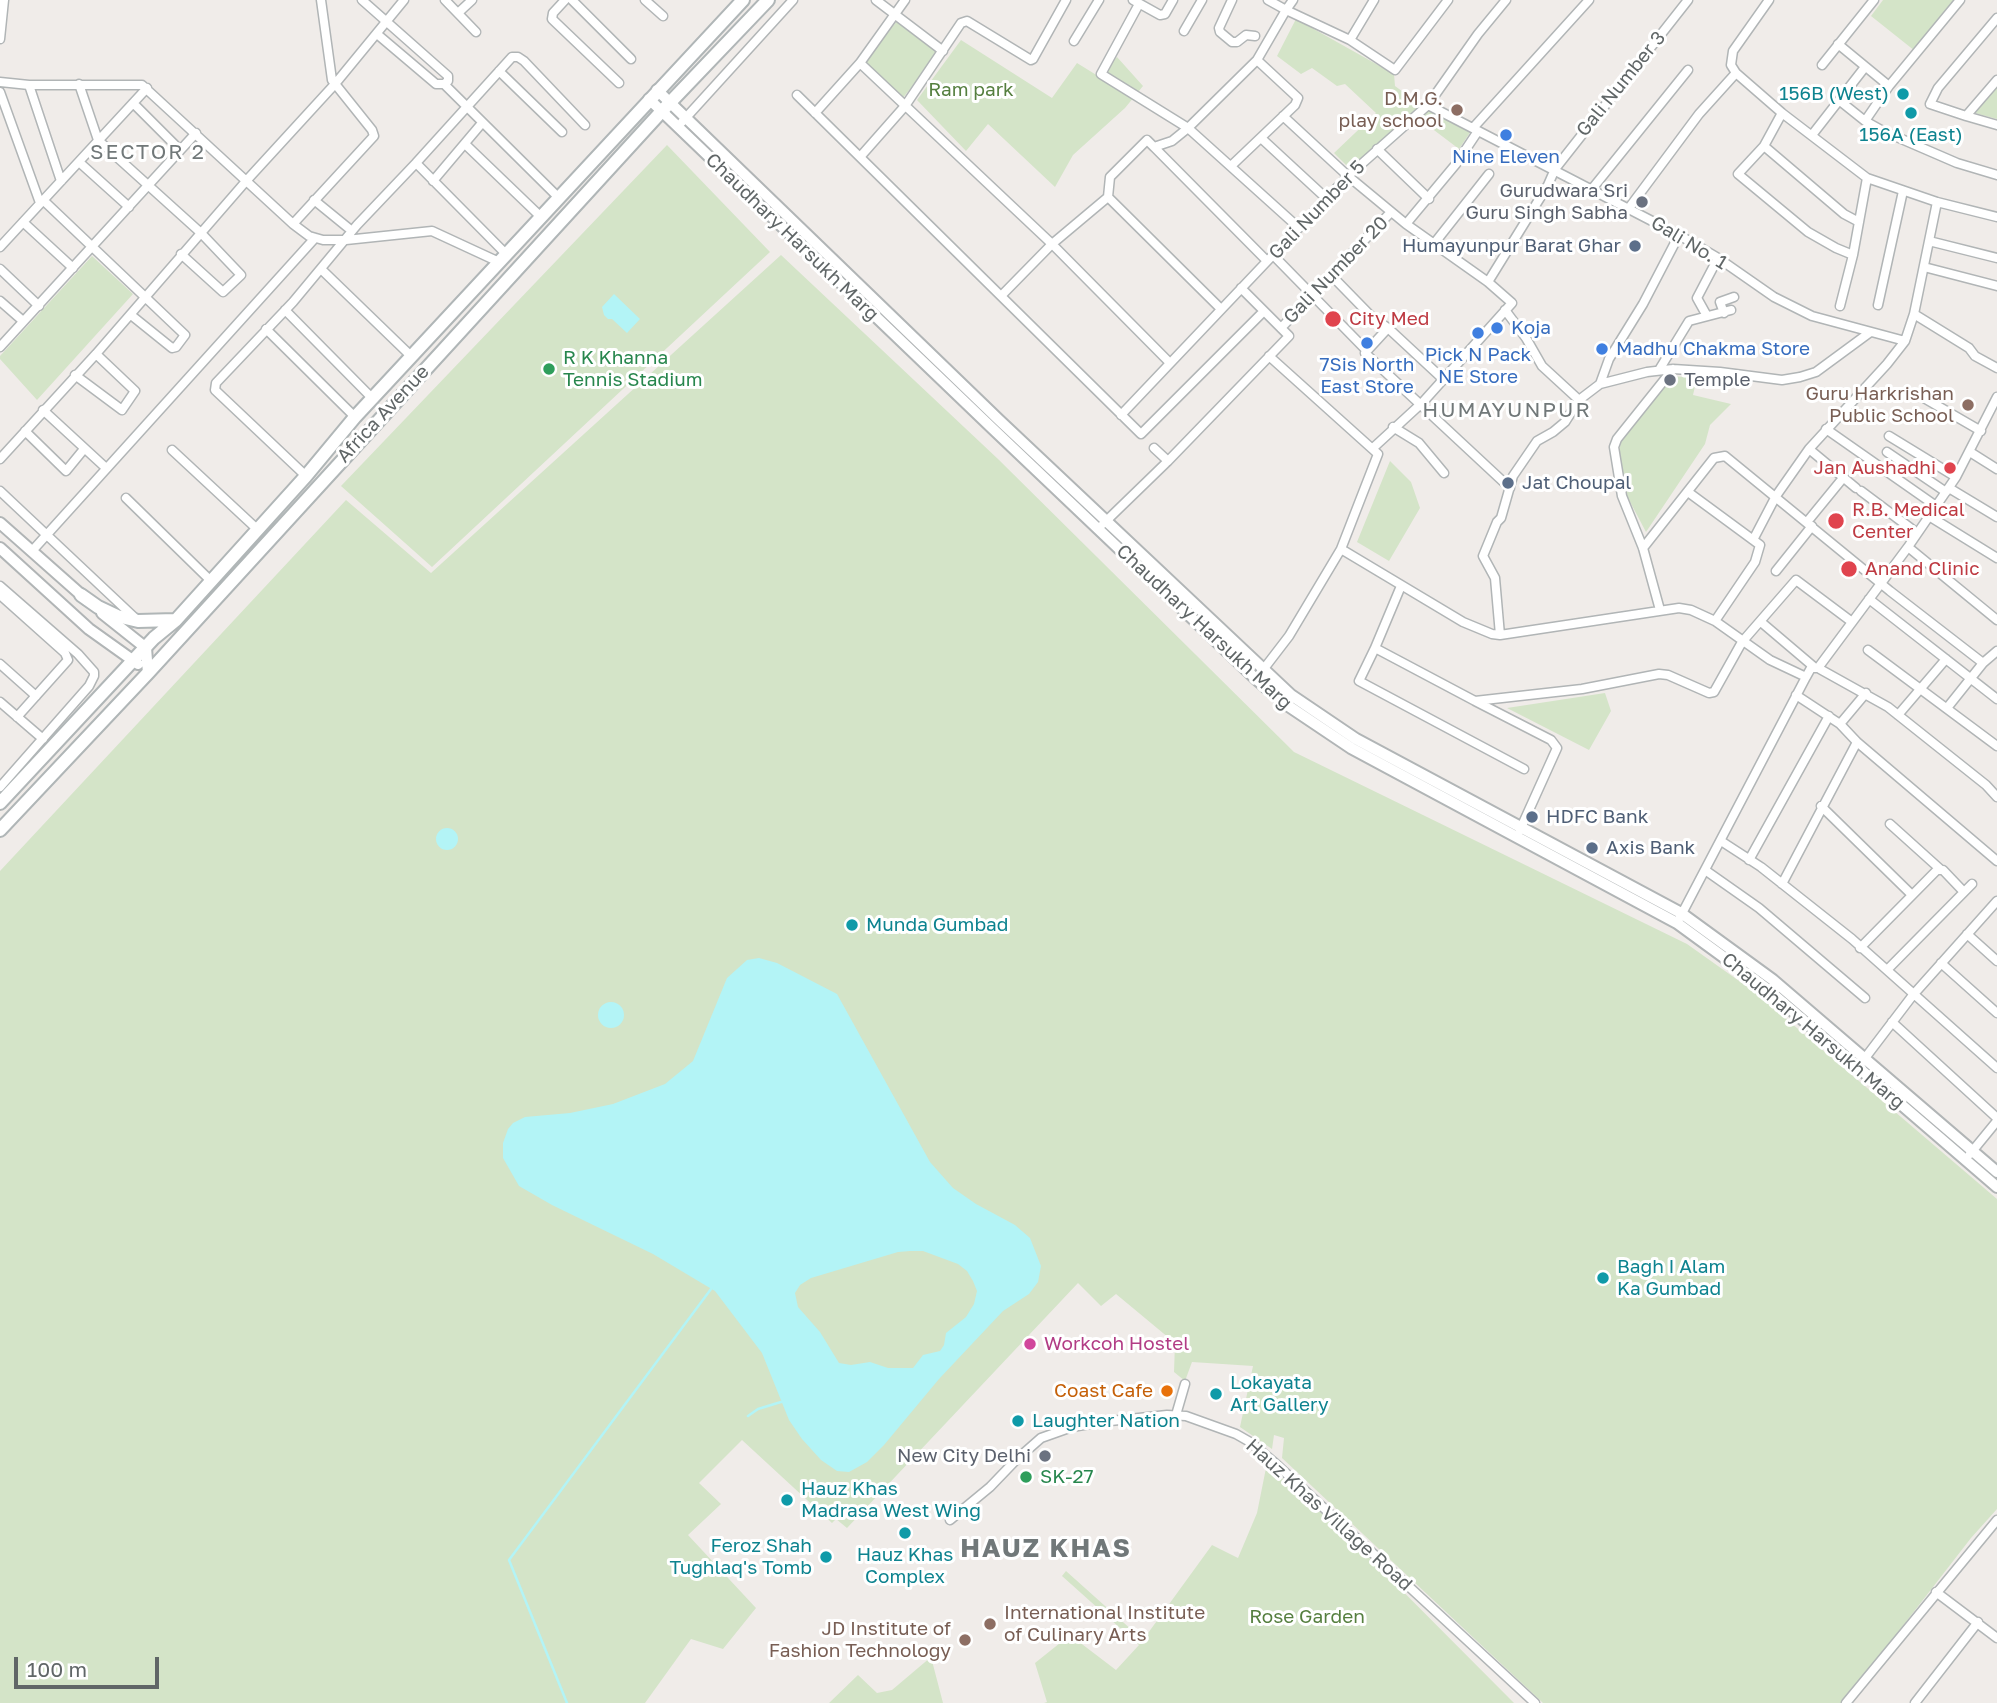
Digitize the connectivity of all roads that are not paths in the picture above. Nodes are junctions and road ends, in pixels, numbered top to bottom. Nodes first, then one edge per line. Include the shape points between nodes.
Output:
1 (4, 0) edge
2 (321, 0) edge
3 (362, 0) edge
4 (404, 0) edge
5 (444, 0) edge
6 (472, 0) edge
7 (565, 0) edge
8 (572, 0) edge
9 (645, 0) edge
10 (743, 0) edge
11 (768, 0) edge
12 (793, 0) edge
13 (876, 0) edge
14 (905, 0) edge
15 (1066, 0) edge
16 (1099, 0) edge
17 (1173, 0) edge
18 (1202, 0) edge
19 (1232, 0) edge
20 (1268, 0) edge
21 (1293, 0) edge
22 (1374, 0) edge
23 (1448, 0) edge
24 (1506, 0) edge
25 (1589, 0) edge
26 (1688, 0) edge
27 (1769, 0) edge
28 (1874, 0) edge
29 (1961, 0) edge
30 (1136, 2) edge
31 (1286, 10) junction
32 (458, 13) junction
33 (895, 14) junction
34 (663, 16) dead end
35 (1997, 18) edge
36 (386, 22) junction
37 (1184, 31) dead end
38 (476, 32) dead end
39 (377, 34) junction
40 (1255, 36) dead end
41 (0, 39) edge
42 (1350, 40) junction
43 (1074, 41) dead end
44 (1838, 44) junction
45 (943, 51) junction
46 (692, 55) junction
47 (631, 59) dead end
48 (1257, 60) junction
49 (860, 63) junction
50 (1822, 65) dead end
51 (1865, 67) junction
52 (1688, 70) dead end
53 (499, 71) junction
54 (1736, 73) junction
55 (1997, 80) edge
56 (0, 82) edge
57 (619, 83) dead end
58 (79, 84) junction
59 (444, 84) junction
60 (29, 85) junction
61 (335, 85) junction
62 (1889, 86) junction
63 (147, 88) junction
64 (0, 92) edge
65 (653, 95) junction
66 (797, 95) dead end
67 (1840, 101) junction
68 (134, 103) junction
69 (1427, 105) junction
70 (905, 106) junction
71 (666, 107) junction
72 (467, 108) junction
73 (815, 113) junction
74 (1782, 113) junction
75 (1283, 116) junction
76 (1966, 116) junction
77 (686, 118) junction
78 (1865, 121) junction
79 (482, 123) junction
80 (585, 125) dead end
81 (1997, 125) edge
82 (677, 128) junction
83 (1188, 128) junction
84 (1476, 129) junction
85 (562, 132) dead end
86 (196, 133) junction
87 (1812, 135) junction
88 (1261, 138) junction
89 (99, 140) junction
90 (465, 144) junction
91 (1764, 146) junction
92 (1154, 147) junction
93 (1377, 149) junction
94 (180, 150) junction
95 (601, 151) junction
96 (860, 157) junction
97 (79, 162) junction
98 (416, 163) junction
99 (1231, 166) junction
100 (1555, 169) junction
101 (1489, 174) dead end
102 (1997, 175) edge
103 (1348, 176) junction
104 (1867, 178) junction
105 (247, 180) junction
106 (61, 181) junction
107 (433, 181) junction
108 (149, 186) junction
109 (1592, 189) junction
110 (1903, 191) junction
111 (558, 197) junction
112 (1108, 197) junction
113 (1327, 199) junction
114 (1429, 199) junction
115 (314, 200) junction
116 (42, 202) junction
117 (1937, 202) junction
118 (129, 207) junction
119 (1629, 208) junction
120 (1391, 212) junction
121 (1997, 216) edge
122 (541, 218) junction
123 (23, 222) junction
124 (1859, 222) junction
125 (293, 224) junction
126 (1406, 224) junction
127 (1299, 228) junction
128 (0, 231) edge
129 (352, 231) junction
130 (201, 233) junction
131 (1679, 235) junction
132 (315, 238) junction
133 (346, 240) junction
134 (1929, 240) junction
135 (2, 244) edge
136 (1052, 244) junction
137 (1433, 245) junction
138 (92, 248) junction
139 (181, 254) junction
140 (1853, 255) junction
141 (830, 257) junction
142 (502, 258) junction
143 (1270, 258) junction
144 (1718, 258) junction
145 (1997, 258) edge
146 (1924, 267) junction
147 (73, 268) junction
148 (0, 269) edge
149 (321, 269) junction
150 (1331, 275) junction
151 (1488, 282) junction
152 (1997, 286) edge
153 (1241, 288) junction
154 (1312, 295) junction
155 (1001, 296) junction
156 (145, 297) junction
157 (1734, 297) dead end
158 (0, 301) edge
159 (1878, 305) dead end
160 (39, 306) junction
161 (1840, 306) dead end
162 (1221, 309) junction
163 (285, 310) junction
164 (1505, 310) junction
165 (1263, 312) junction
166 (131, 314) junction
167 (1914, 314) junction
168 (1707, 316) junction
169 (23, 321) junction
170 (1280, 328) junction
171 (1388, 328) junction
172 (266, 329) junction
173 (1869, 333) junction
174 (1905, 341) junction
175 (0, 347) edge
176 (1367, 351) junction
177 (96, 354) junction
178 (1269, 356) junction
179 (412, 357) junction
180 (1170, 363) junction
181 (1997, 368) edge
182 (1673, 369) junction
183 (1659, 370) junction
184 (75, 375) junction
185 (1444, 380) junction
186 (1600, 384) junction
187 (1997, 397) edge
188 (1924, 398) dead end
189 (373, 399) junction
190 (1579, 400) junction
191 (1421, 404) junction
192 (1995, 409) edge
193 (44, 410) junction
194 (1121, 415) junction
195 (355, 417) junction
196 (1393, 428) junction
197 (1826, 429) junction
198 (24, 431) junction
199 (1981, 431) junction
200 (1889, 436) dead end
201 (1154, 448) dead end
202 (1373, 448) junction
203 (84, 449) junction
204 (1809, 449) junction
205 (172, 450) dead end
206 (1887, 452) dead end
207 (1970, 452) junction
208 (0, 459) edge
209 (1168, 461) junction
210 (106, 468) junction
211 (1997, 469) edge
212 (1444, 473) dead end
213 (306, 476) junction
214 (1956, 477) junction
215 (1843, 478) junction
216 (1510, 488) junction
217 (1948, 490) junction
218 (0, 491) edge
219 (1688, 492) junction
220 (1776, 496) junction
221 (126, 498) dead end
222 (1936, 506) junction
223 (1929, 516) junction
224 (1997, 517) edge
225 (0, 523) edge
226 (1810, 524) junction
227 (1102, 525) junction
228 (257, 529) junction
229 (1917, 534) junction
230 (47, 535) junction
231 (1753, 540) junction
232 (0, 548) edge
233 (1341, 548) junction
234 (1643, 548) junction
235 (1908, 548) junction
236 (32, 551) junction
237 (1997, 558) edge
238 (1776, 571) dead end
239 (211, 581) junction
240 (1881, 583) junction
241 (0, 586) edge
242 (1401, 586) junction
243 (0, 595) edge
244 (81, 595) junction
245 (1869, 599) junction
246 (1660, 610) junction
247 (176, 620) junction
248 (1997, 620) edge
249 (138, 621) junction
250 (1715, 621) junction
251 (1761, 622) junction
252 (1852, 622) junction
253 (1500, 635) junction
254 (1742, 642) junction
255 (146, 648) junction
256 (1376, 648) junction
257 (1868, 650) dead end
258 (1997, 651) edge
259 (1946, 659) junction
260 (135, 660) junction
261 (1983, 663) junction
262 (0, 664) edge
263 (1816, 667) junction
264 (148, 673) junction
265 (1259, 674) junction
266 (1806, 677) junction
267 (1971, 679) junction
268 (1922, 689) junction
269 (1866, 693) junction
270 (1796, 695) junction
271 (36, 696) junction
272 (1997, 699) edge
273 (1475, 701) junction
274 (0, 702) edge
275 (1947, 708) junction
276 (1898, 715) junction
277 (1829, 716) junction
278 (18, 717) junction
279 (1840, 724) junction
280 (43, 739) junction
281 (1857, 742) junction
282 (1997, 746) edge
283 (1524, 769) dead end
284 (0, 787) edge
285 (1996, 793) edge
286 (0, 803) edge
287 (1821, 806) junction
288 (1889, 824) dead end
289 (0, 830) edge
290 (1519, 832) junction
291 (1721, 841) junction
292 (1749, 860) junction
293 (1997, 861) edge
294 (1940, 869) junction
295 (1704, 870) junction
296 (1782, 884) junction
297 (1972, 884) dead end
298 (1963, 891) junction
299 (1912, 895) junction
300 (1997, 901) edge
301 (1679, 918) junction
302 (1967, 934) junction
303 (1860, 948) junction
304 (1997, 961) edge
305 (1941, 963) junction
306 (1887, 970) junction
307 (1913, 995) junction
308 (1865, 998) dead end
309 (1997, 1013) edge
310 (1892, 1022) junction
311 (1861, 1063) junction
312 (1997, 1068) edge
313 (1997, 1120) edge
314 (1969, 1156) junction
315 (1997, 1172) edge
316 (1997, 1187) edge
317 (1185, 1384) dead end
318 (1175, 1415) junction
319 (950, 1520) dead end
320 (1997, 1521) edge
321 (1936, 1592) junction
322 (1978, 1622) junction
323 (1997, 1638) edge
324 (1535, 1703) edge
325 (1846, 1703) edge
326 (1915, 1703) edge

1 - 41 street
2 - 61 street
3 - 36 street
4 - 36 street
5 - 32 street
6 - 32 street
7 - 57 street via 552,19
8 - 47 street
9 - 34 street
10 - 46 main road, Africa Avenue
11 - 71 main road, Africa Avenue
12 - 77 street
13 - 33 street
14 - 33 street
15 - 45 street via 1033,59 967,21 958,25
16 - 43 street
17 - 30 street via 1160,15
18 - 37 street
19 - 40 street via 1220,33 1232,42
20 - 31 street
21 - 31 street
22 - 42 street
23 - 42 street via 1395,70
24 - 69 street, Gali Number 5
25 - 84 street
26 - 100 street, Gali Number 3
27 - 54 street via 1732,51
28 - 44 street
29 - 62 street
30 - 83 street via 1101,74
31 - 42 street
31 - 48 street
32 - 38 street
33 - 45 street
33 - 49 street
35 - 76 street via 1938,88 1930,104
36 - 39 street
36 - 59 street via 448,76
39 - 59 street via 436,84
39 - 61 street
44 - 50 street
44 - 51 street
45 - 70 street
46 - 65 main road, Africa Avenue
46 - 95 main road via 674,62 650,87 610,132
48 - 75 street via 1297,95 1297,102
48 - 83 street
49 - 70 street
49 - 73 street
51 - 62 street
51 - 67 street
52 - 109 street
53 - 72 street
53 - 80 street via 512,57 521,58
53 - 85 street
54 - 74 street
54 - 119 street
55 - 76 street
56 - 60 street
58 - 60 street
58 - 63 street
58 - 89 street
59 - 72 street
60 - 106 street
61 - 105 street
61 - 115 street via 374,136
62 - 78 street
63 - 68 street
63 - 86 street
64 - 116 street
65 - 71 street, Chaudhary Harsukh Marg
65 - 95 main road, Africa Avenue
66 - 73 street
67 - 78 street
67 - 87 street
68 - 89 street
68 - 94 street
69 - 84 street, Gali No. 1
69 - 93 street, Gali Number 5
70 - 96 street
70 - 136 street
71 - 77 street, Chaudhary Harsukh Marg
71 - 82 street, Chaudhary Harsukh Marg
71 - 264 main road, Africa Avenue
72 - 79 street
72 - 98 street
73 - 96 street
74 - 87 street
74 - 91 street
75 - 88 street
75 - 103 street
76 - 81 street
77 - 82 street
77 - 141 street, Chaudhary Harsukh Marg
78 - 102 street via 1957,163
79 - 90 street
79 - 111 street
82 - 141 street, Chaudhary Harsukh Marg
83 - 92 street via 1172,141
83 - 99 street
84 - 100 street, Gali No. 1
84 - 114 street
86 - 94 street
86 - 105 street
87 - 104 street
88 - 99 street
88 - 113 street
89 - 97 street
89 - 108 street
90 - 107 street
90 - 122 street
91 - 124 street
91 - 140 street via 1738,174 1808,232
92 - 112 street via 1147,140 1110,177
92 - 143 street
93 - 103 street, Gali Number 5
93 - 114 street
94 - 108 street
95 - 111 main road, Africa Avenue
96 - 155 street
97 - 106 street
97 - 118 street
98 - 107 street
98 - 129 street
99 - 127 street
100 - 109 street, Gali No. 1
100 - 151 street, Gali Number 3
101 - 137 street
103 - 113 street, Gali Number 5
103 - 120 street
104 - 110 street
104 - 124 street
105 - 125 street
105 - 130 street
106 - 116 street
107 - 142 street
108 - 118 street
108 - 130 street
109 - 119 street, Gali No. 1
110 - 117 street
110 - 159 street
111 - 122 main road, Africa Avenue
112 - 136 street
112 - 162 street
113 - 127 street, Gali Number 5
114 - 126 street
115 - 125 street
115 - 129 street
116 - 123 street
116 - 138 street
117 - 121 street
117 - 134 street
118 - 138 street
119 - 131 street, Gali No. 1
120 - 126 street
120 - 150 street, Gali Number 20
122 - 142 main road, Africa Avenue
123 - 135 street
123 - 147 street
124 - 140 street
125 - 132 street
126 - 137 street
127 - 143 street, Gali Number 5
128 - 135 street
129 - 133 street
130 - 139 street
130 - 139 street via 240,277 222,291
131 - 144 street, Gali No. 1
131 - 186 street via 1609,359
132 - 133 street
132 - 210 street
133 - 142 street via 432,231
133 - 149 street
134 - 145 street
134 - 146 street
136 - 155 street
136 - 180 street
137 - 151 street
138 - 147 street
138 - 156 street
139 - 156 street
140 - 161 street
141 - 227 street, Chaudhary Harsukh Marg
142 - 179 main road, Africa Avenue
143 - 153 street, Gali Number 5
143 - 154 street
144 - 168 street via 1697,298
144 - 173 street, Gali No. 1 via 1774,297 1812,316
146 - 152 street
146 - 167 street
147 - 160 street
148 - 160 street
149 - 163 street
149 - 179 street
150 - 154 street, Gali Number 20
150 - 171 street
151 - 164 street via 1512,303
153 - 162 street, Gali Number 5
153 - 165 street
154 - 170 street, Gali Number 20
154 - 176 street
155 - 194 street
156 - 166 street
156 - 166 street via 184,331 181,342 169,347
157 - 168 street via 1720,302 1728,311
158 - 169 street
160 - 169 street
162 - 180 street, Gali Number 5
163 - 172 street
163 - 189 street
164 - 185 street
164 - 190 street via 1542,366
165 - 170 street
165 - 194 street via 1141,434
166 - 177 street
167 - 174 street
167 - 181 street
168 - 183 street via 1689,321
169 - 175 street
170 - 178 street via 1289,336
171 - 176 street
171 - 185 street
172 - 195 street
172 - 213 street via 215,388
173 - 174 street, Gali No. 1
173 - 182 street via 1816,372 1800,377 1782,380
174 - 197 street
176 - 191 street
177 - 184 street
177 - 184 street via 135,391 122,410
178 - 202 street
178 - 209 street
179 - 189 main road, Africa Avenue
180 - 194 street, Gali Number 5
182 - 183 street
182 - 234 street via 1614,447 1622,496
183 - 186 street
184 - 193 street
185 - 191 street
186 - 190 street
187 - 192 street
188 - 199 street
189 - 195 main road, Africa Avenue
190 - 216 street via 1564,422 1537,441
191 - 196 street
191 - 216 street
192 - 199 street
193 - 198 street
193 - 203 street
195 - 213 main road, Africa Avenue
196 - 202 street
196 - 212 street via 1419,443
197 - 204 street
197 - 222 street
198 - 203 street via 66,471
198 - 208 street
199 - 207 street
200 - 214 street
201 - 209 street
202 - 233 street via 1378,458
203 - 210 street
204 - 215 street
204 - 220 street
205 - 228 street
206 - 217 street
207 - 211 street
207 - 214 street
209 - 227 street
210 - 230 street
213 - 228 main road, Africa Avenue
214 - 217 street
215 - 226 street
215 - 229 street
216 - 253 street via 1483,556 1494,578
217 - 222 street
217 - 224 street
218 - 230 street
219 - 220 street via 1720,455
219 - 231 street
219 - 234 street
220 - 226 street
220 - 231 street
221 - 239 street
222 - 223 street
223 - 229 street
223 - 237 street
225 - 236 street
226 - 238 street
226 - 240 street
227 - 265 street, Chaudhary Harsukh Marg
228 - 239 main road, Africa Avenue
229 - 235 street
230 - 236 street
230 - 249 street
231 - 250 street via 1760,545 1755,562
232 - 260 street via 89,629
233 - 242 street
233 - 265 street via 1289,636
234 - 246 street
235 - 240 street
235 - 248 street
236 - 244 street
239 - 247 main road, Africa Avenue
240 - 245 street
240 - 261 street
241 - 280 street via 78,653 93,672 89,686
242 - 253 street via 1463,622
242 - 256 street
243 - 271 street via 67,657 66,664
244 - 249 main road via 117,616
244 - 255 street
245 - 252 street
245 - 259 street
246 - 250 street via 1692,610
246 - 253 street
247 - 249 main road
247 - 255 main road, Africa Avenue
250 - 254 street
251 - 252 street via 1796,580
251 - 254 street
251 - 263 street
252 - 263 street
254 - 266 street
254 - 273 street via 1712,693 1659,674 1583,689
255 - 260 main road, Africa Avenue
255 - 264 street
256 - 273 street
256 - 283 street via 1359,681
257 - 268 street
258 - 261 street
259 - 267 street
259 - 268 street
260 - 264 street
260 - 286 main road, Africa Avenue
261 - 267 street
262 - 271 street
263 - 266 street
263 - 269 street
264 - 289 main road, Africa Avenue
265 - 290 street, Chaudhary Harsukh Marg via 1328,722
266 - 270 street
267 - 272 street
267 - 275 street
268 - 275 street
268 - 276 street
269 - 276 street
269 - 279 street
270 - 277 street
270 - 291 street
271 - 278 street
273 - 290 street via 1551,740 1558,748
274 - 278 street
275 - 282 street
276 - 285 street
277 - 279 street
277 - 292 street
278 - 280 street
279 - 281 street
280 - 284 street
281 - 287 street
281 - 293 street
287 - 296 street
287 - 299 street
288 - 294 street
290 - 301 street, Chaudhary Harsukh Marg
291 - 292 street
291 - 295 street
292 - 296 street
294 - 298 street
294 - 299 street
295 - 301 street
295 - 308 street via 1759,908
296 - 303 street
297 - 298 street
298 - 306 street
299 - 303 street
300 - 302 street
301 - 311 street, Chaudhary Harsukh Marg via 1773,980
302 - 304 street
302 - 305 street
303 - 306 street
305 - 307 street
305 - 309 street
306 - 307 street
307 - 310 street
307 - 312 street
310 - 311 street
310 - 313 street
311 - 314 street, Chaudhary Harsukh Marg
313 - 314 street
314 - 315 street, Chaudhary Harsukh Marg
314 - 316 street, Chaudhary Harsukh Marg
317 - 318 street
318 - 319 street, Hauz Khas Village Road via 1091,1423 1041,1438
318 - 324 street, Hauz Khas Village Road via 1250,1442
320 - 321 street
321 - 322 street
321 - 325 street
322 - 323 street
322 - 326 street

